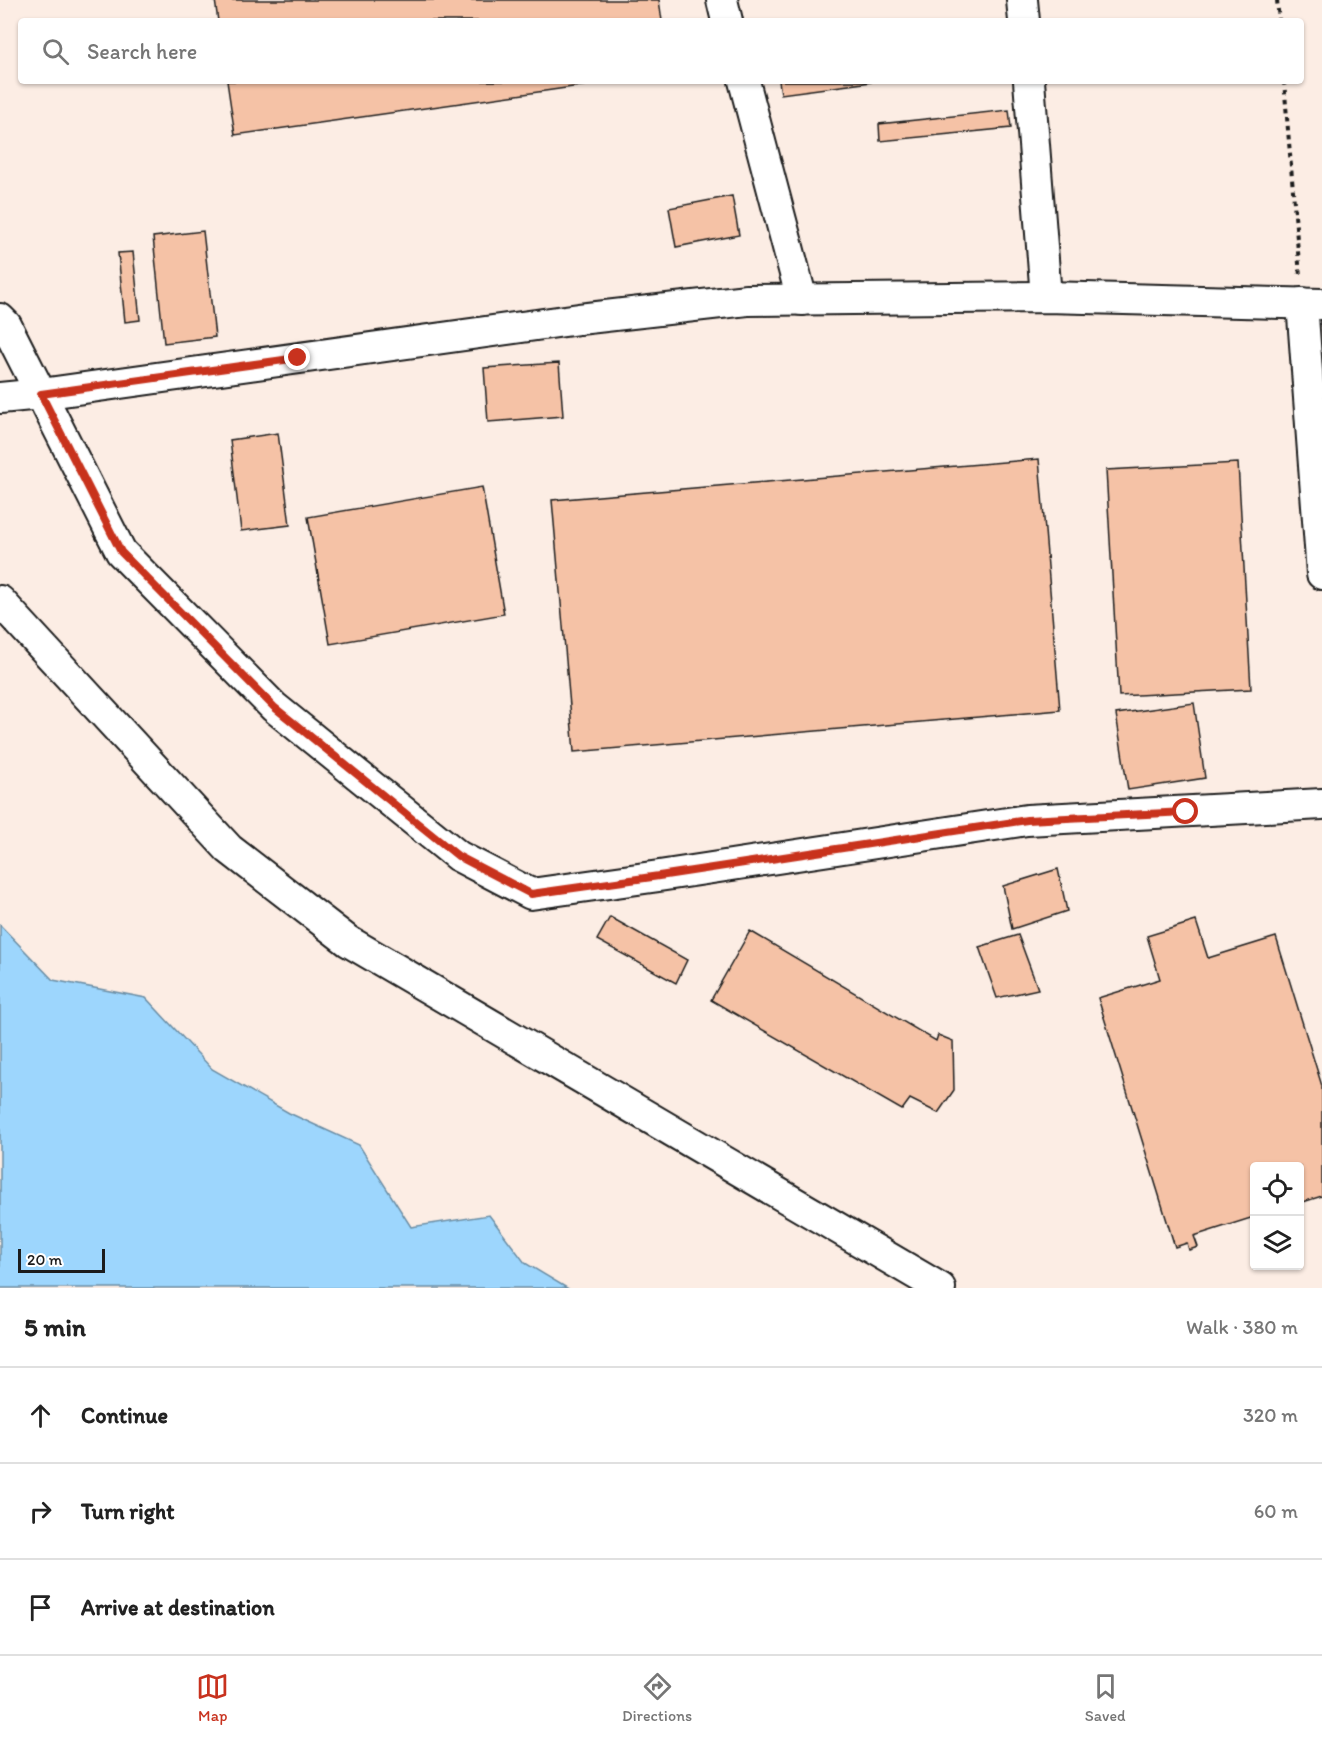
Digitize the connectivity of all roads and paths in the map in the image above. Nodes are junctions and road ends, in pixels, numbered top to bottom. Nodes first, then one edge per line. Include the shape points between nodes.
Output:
1 (722, 0) edge
2 (1022, 0) edge
3 (1277, 0) edge
4 (727, 18) edge
5 (1024, 18) edge
6 (1279, 18) edge
7 (745, 84) edge
8 (1029, 84) edge
9 (1284, 84) edge
10 (1046, 297) junction
11 (802, 300) junction
12 (1312, 304) edge
13 (0, 319) edge
14 (41, 394) junction
15 (0, 398) edge
16 (1322, 574) edge
17 (0, 601) edge
18 (1322, 804) edge
19 (940, 1288) edge

1 - 4 street
2 - 5 street
3 - 6 path
7 - 11 street
8 - 10 street
9 - 12 path
10 - 11 street
10 - 12 street
11 - 14 street via 747,300 579,319
12 - 16 street
13 - 14 street
14 - 15 street
14 - 18 street via 121,552 274,707 458,856 531,894 1027,820
17 - 19 street via 230,849 348,941

